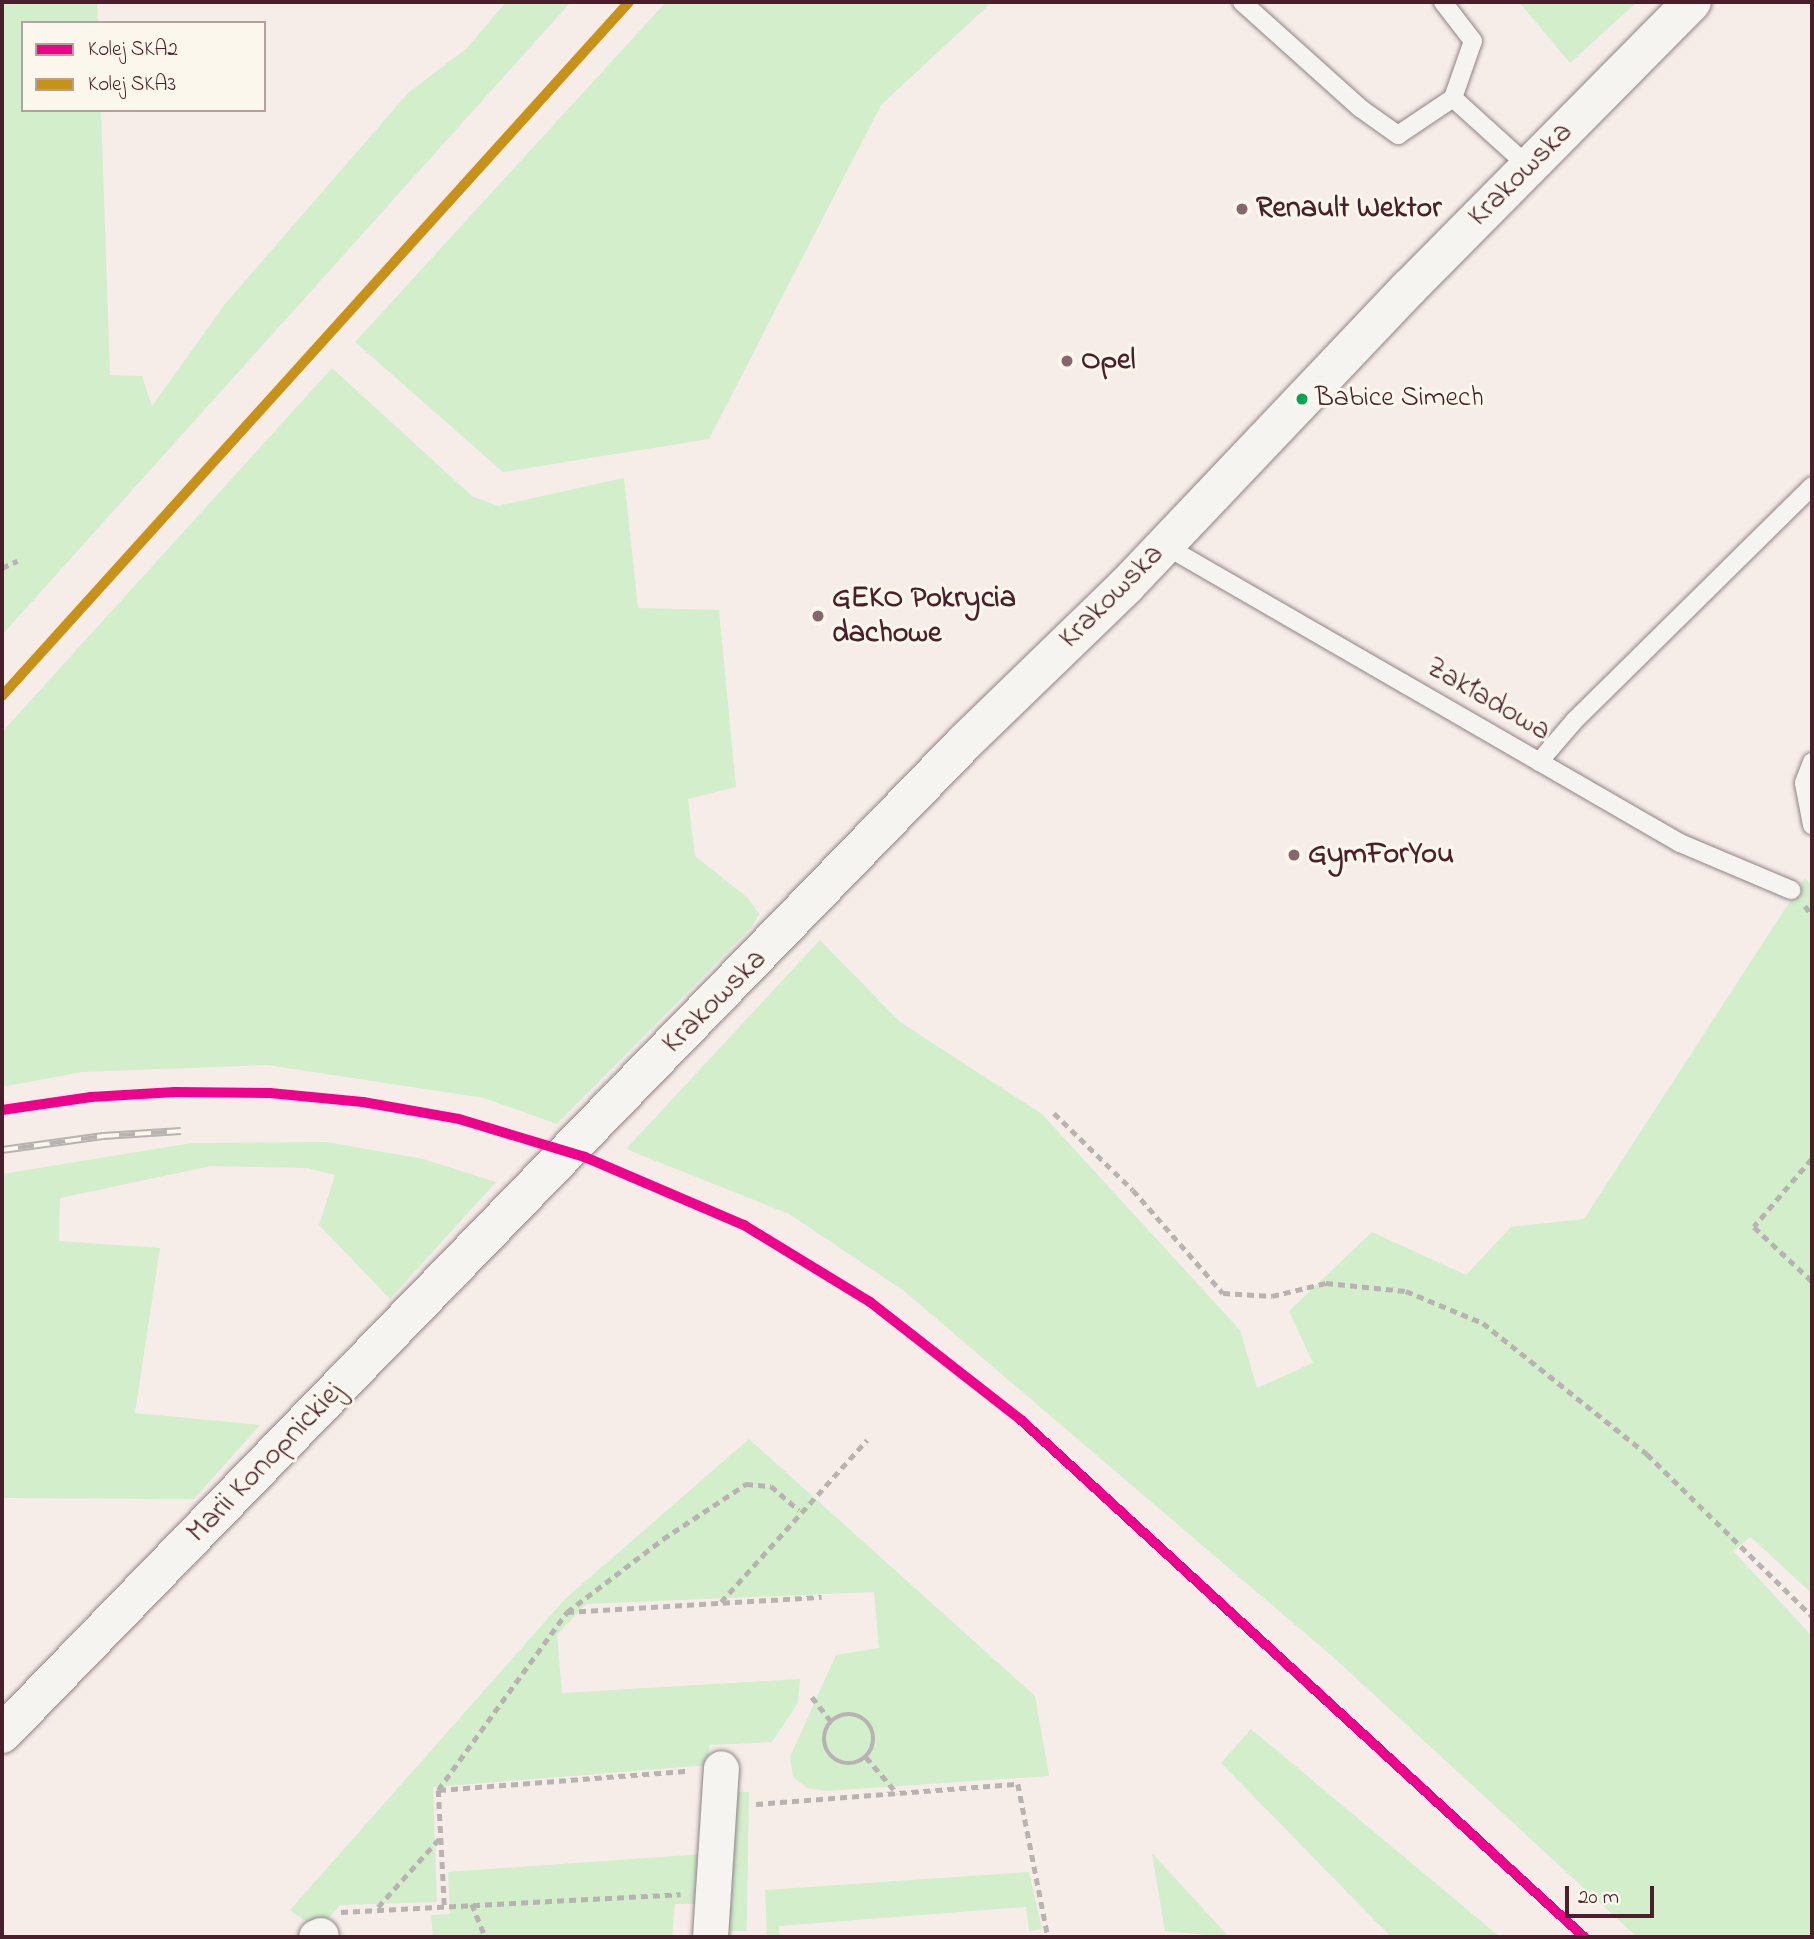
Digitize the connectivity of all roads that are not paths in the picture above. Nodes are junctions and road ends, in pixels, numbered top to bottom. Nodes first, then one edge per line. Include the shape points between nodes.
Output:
1 (1242, 2) edge
2 (1443, 2) edge
3 (1692, 2) edge
4 (1453, 97) junction
5 (1529, 167) junction
6 (1812, 486) edge
7 (1164, 545) junction
8 (1539, 762) junction
9 (1812, 762) edge
10 (1812, 825) edge
11 (1791, 890) dead end
12 (530, 1192) joint
13 (2, 1734) edge
14 (721, 1768) road end
15 (710, 1937) edge

1 - 4 lane via 1360,108 1398,135
2 - 4 lane via 1473,41
3 - 5 street, Krakowska
4 - 5 lane
5 - 7 street, Krakowska
6 - 8 lane via 1575,720
7 - 8 lane, Zakładowa
7 - 12 street, Krakowska via 964,743
8 - 11 lane, Zakładowa via 1680,843
9 - 10 lane via 1804,783
12 - 13 street, Marii Konopnickiej
14 - 15 street

